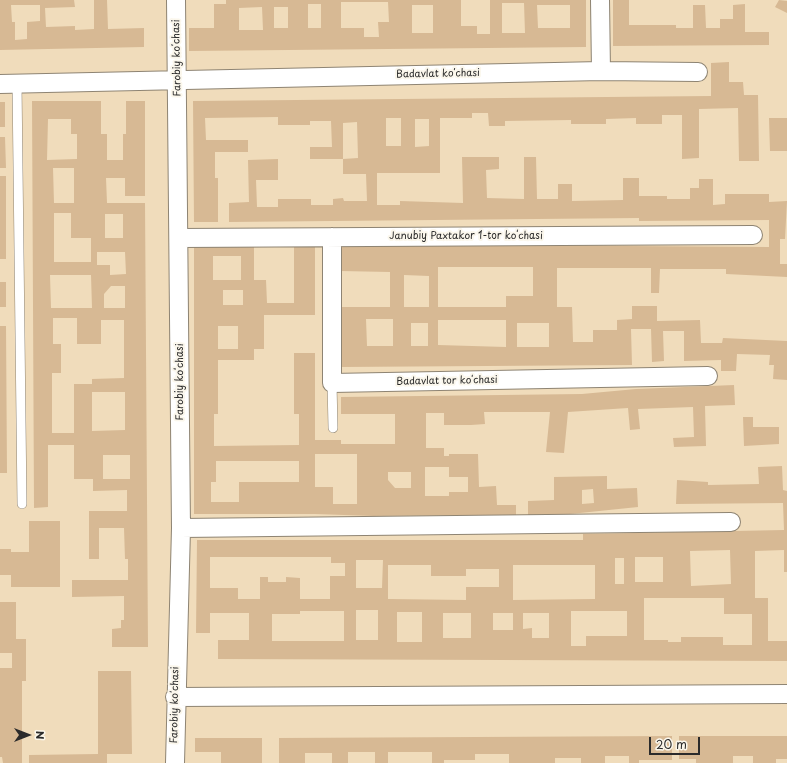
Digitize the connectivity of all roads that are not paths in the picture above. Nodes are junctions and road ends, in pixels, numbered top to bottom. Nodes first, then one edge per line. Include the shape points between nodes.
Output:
1 (176, 0) edge
2 (600, 0) edge
3 (602, 71) junction
4 (698, 72) dead end
5 (177, 79) junction
6 (9, 84) edge
7 (753, 235) dead end
8 (332, 237) junction
9 (179, 238) junction
10 (708, 376) dead end
11 (332, 383) junction
12 (334, 428) dead end
13 (22, 504) dead end
14 (731, 522) dead end
15 (181, 528) junction
16 (787, 694) edge
17 (175, 697) junction
18 (174, 763) edge

1 - 5 street, Farobiy koʻchasi
2 - 3 street
3 - 4 street, Badavlat koʻchasi
3 - 5 street, Badavlat koʻchasi
5 - 6 street, Badavlat koʻchasi
5 - 9 street, Farobiy koʻchasi
6 - 13 lane
7 - 8 street, Janubiy Paxtakor 1-tor koʻchasi
8 - 9 street, Janubiy Paxtakor 1-tor koʻchasi
8 - 11 street
9 - 15 street, Farobiy koʻchasi
10 - 11 street, Badavlat tor koʻchasi
11 - 12 lane
14 - 15 street
15 - 17 street, Farobiy koʻchasi
16 - 17 street
17 - 18 street, Farobiy koʻchasi

